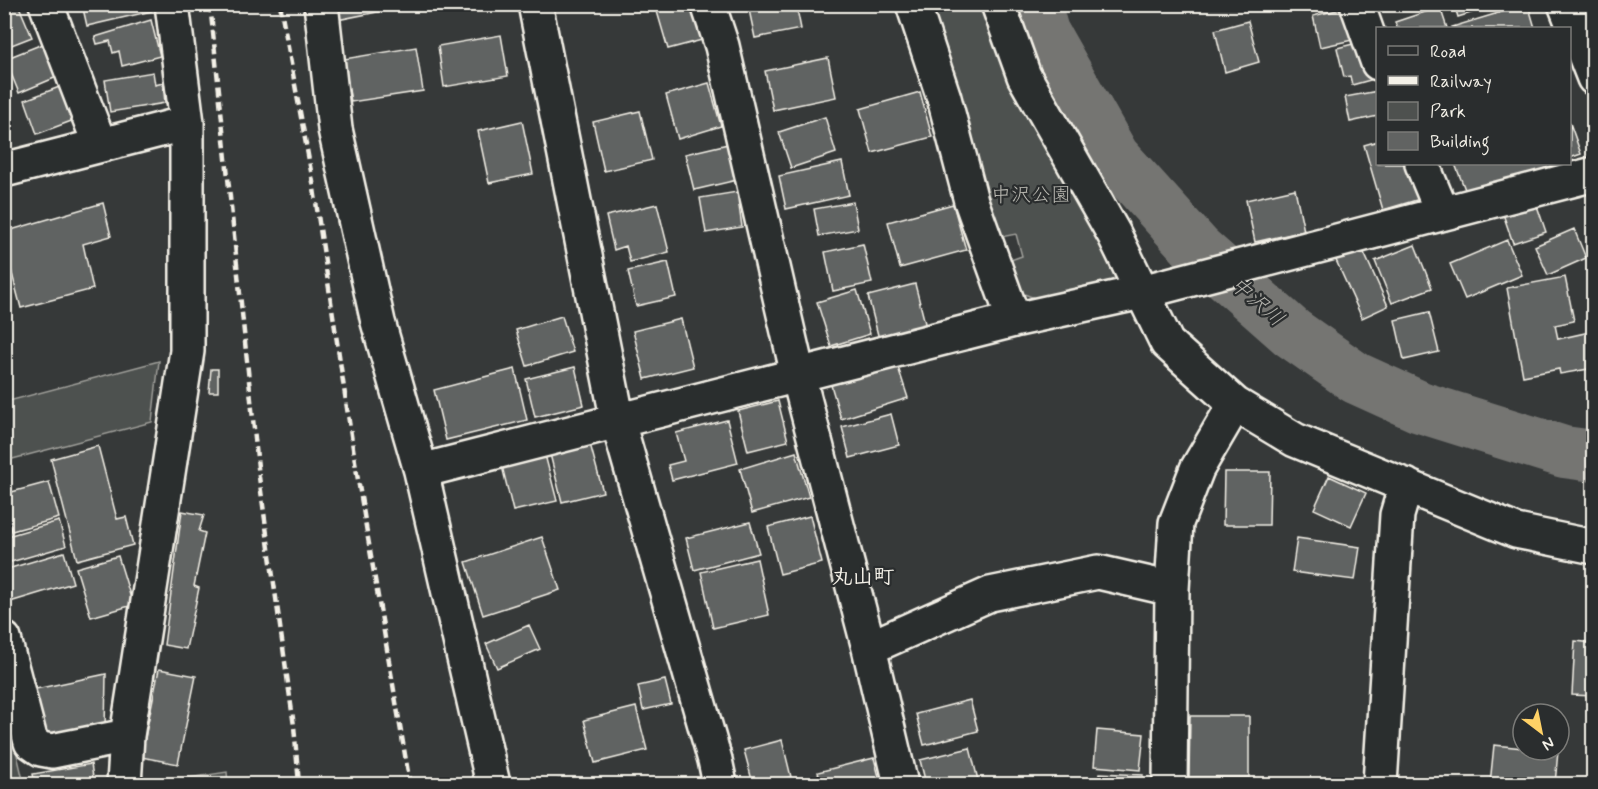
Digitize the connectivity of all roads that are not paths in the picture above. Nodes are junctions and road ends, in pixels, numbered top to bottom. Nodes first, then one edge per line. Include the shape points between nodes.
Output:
1 (46, 4) edge
2 (172, 4) edge
3 (321, 4) edge
4 (535, 4) edge
5 (708, 4) edge
6 (913, 4) edge
7 (998, 4) edge
8 (1357, 4) edge
9 (1571, 7) edge
10 (1376, 60) edge
11 (1593, 78) edge
12 (187, 123) junction
13 (100, 145) junction
14 (1422, 165) edge
15 (4, 170) edge
16 (1593, 174) edge
17 (1442, 212) junction
18 (1157, 288) junction
19 (1014, 320) junction
20 (798, 375) junction
21 (1235, 404) junction
22 (618, 422) junction
23 (421, 471) junction
24 (1406, 485) junction
25 (1593, 547) edge
26 (1172, 589) junction
27 (4, 639) edge
28 (869, 648) junction
29 (127, 736) junction
30 (124, 784) edge
31 (493, 784) edge
32 (720, 784) edge
33 (901, 784) edge
34 (1170, 784) edge
35 (1380, 784) edge

1 - 13 street
2 - 12 street
3 - 23 street via 335,129 378,322
4 - 22 street
5 - 20 street via 727,68
6 - 19 street via 944,98 971,201
7 - 18 street via 1024,76 1114,234
8 - 10 street
9 - 11 street
12 - 13 street
12 - 29 street via 187,351
13 - 15 street
14 - 17 street
16 - 17 street
17 - 18 street
18 - 19 street
18 - 21 street via 1167,343
19 - 20 street
20 - 22 street
20 - 28 street
21 - 24 street via 1295,440
21 - 26 street via 1197,469 1176,523
22 - 23 street
22 - 32 street
23 - 31 street
24 - 25 street via 1516,531
24 - 35 street via 1397,515
26 - 28 street via 1098,572 990,594
26 - 34 street
27 - 29 street via 32,742 52,751
28 - 33 street
29 - 30 street

